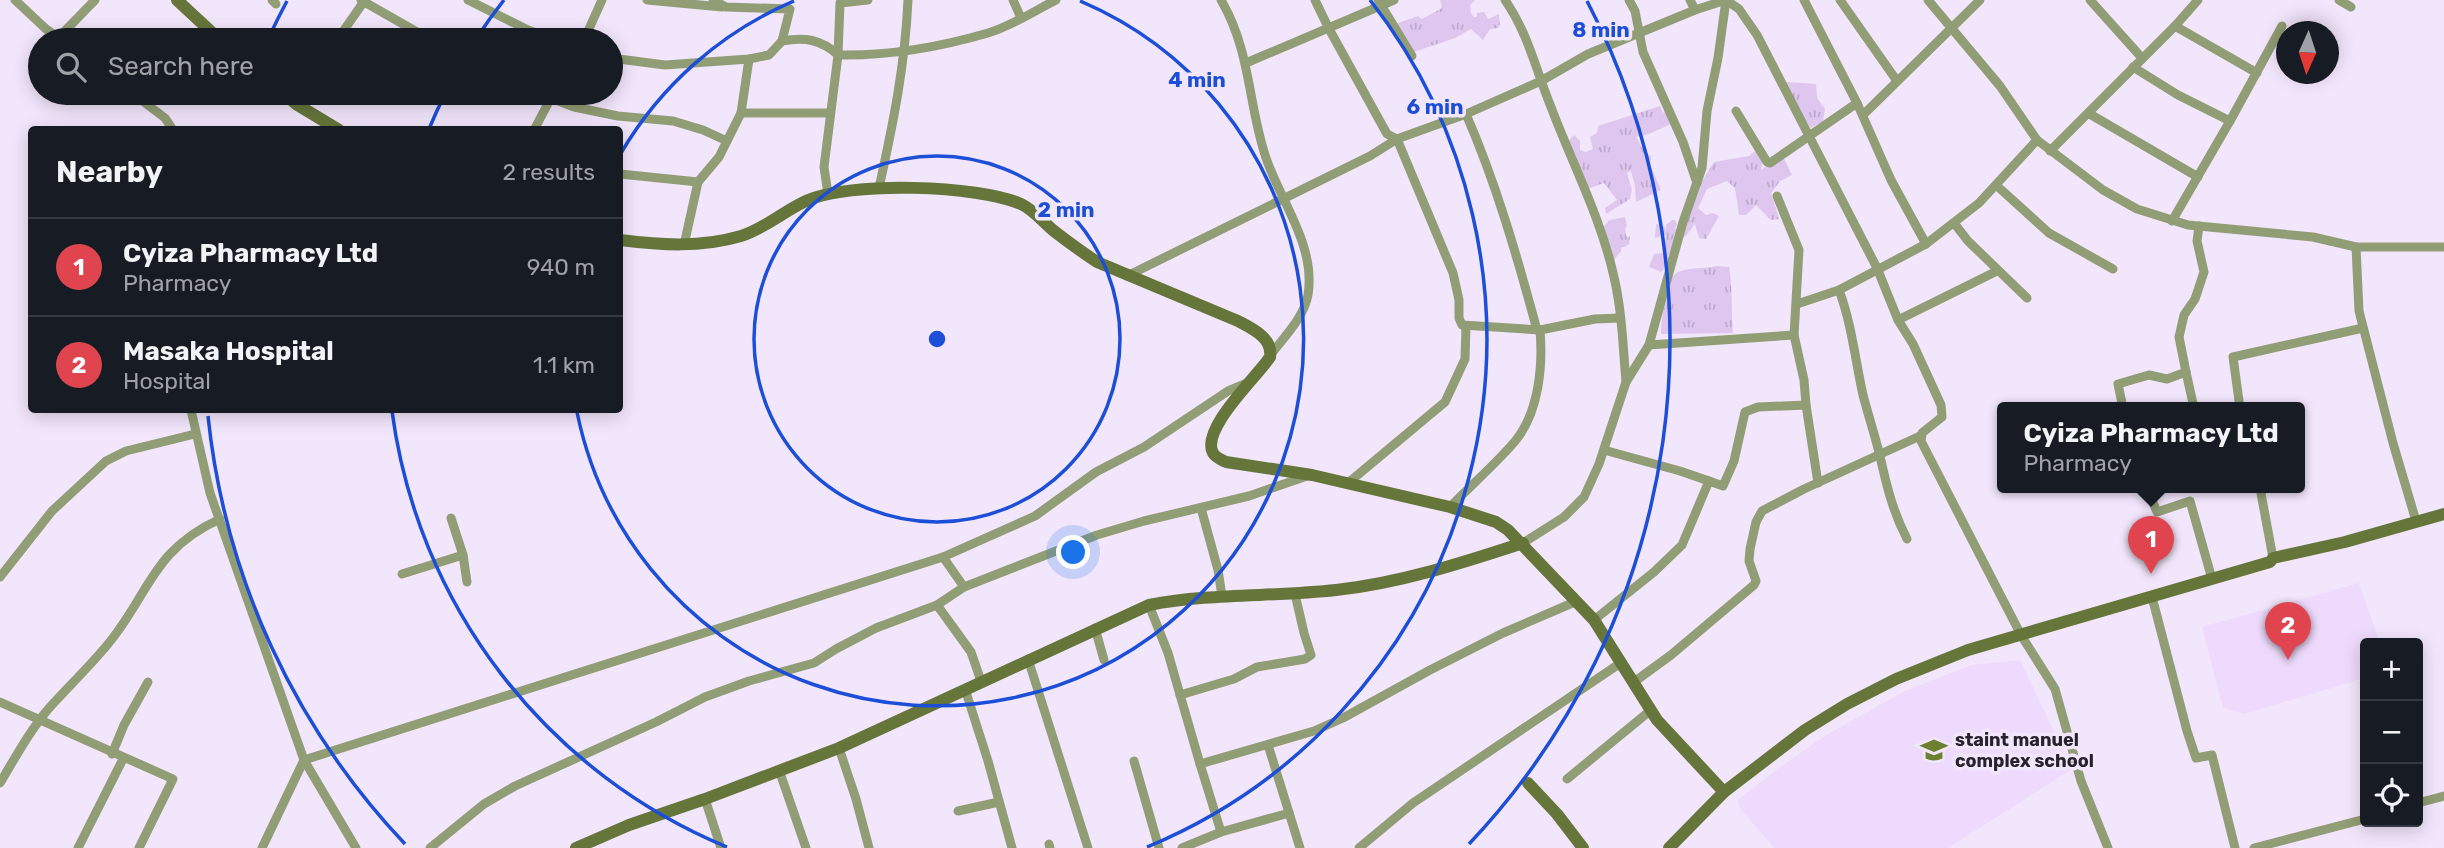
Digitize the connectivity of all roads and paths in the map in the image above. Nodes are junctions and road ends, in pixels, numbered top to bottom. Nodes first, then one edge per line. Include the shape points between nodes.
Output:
1 (15, 0) edge
2 (95, 0) edge
3 (177, 0) edge
4 (468, 0) edge
5 (602, 0) edge
6 (647, 0) edge
7 (713, 0) edge
8 (868, 0) edge
9 (908, 0) edge
10 (1013, 0) edge
11 (1056, 0) edge
12 (1221, 0) edge
13 (1315, 0) edge
14 (1394, 0) edge
15 (1505, 0) edge
16 (1629, 0) edge
17 (1689, 0) edge
18 (1726, 0) edge
19 (1804, 0) edge
20 (1840, 0) edge
21 (1928, 0) edge
22 (1980, 0) edge
23 (2090, 0) edge
24 (2198, 0) edge
25 (2339, 0) edge
26 (363, 1) edge
27 (1380, 3) edge
28 (726, 7) junction
29 (2351, 7) dead end
30 (1695, 10) junction
31 (1021, 18) junction
32 (2175, 26) junction
33 (1328, 27) junction
34 (45, 28) edge
35 (71, 28) edge
36 (207, 28) edge
37 (345, 28) edge
38 (410, 28) edge
39 (528, 28) edge
40 (589, 28) edge
41 (1952, 29) junction
42 (1640, 34) junction
43 (2276, 37) edge
44 (782, 41) junction
45 (906, 51) junction
46 (838, 55) junction
47 (1412, 56) dead end
48 (2142, 58) junction
49 (749, 59) junction
50 (623, 60) edge
51 (1246, 63) junction
52 (2133, 67) junction
53 (2257, 73) junction
54 (1541, 81) junction
55 (1897, 81) junction
56 (1857, 103) junction
57 (148, 105) edge
58 (548, 105) edge
59 (570, 105) edge
60 (301, 106) edge
61 (1736, 111) dead end
62 (741, 113) junction
63 (830, 113) junction
64 (2088, 113) junction
65 (1466, 114) junction
66 (1863, 115) junction
67 (2230, 121) junction
68 (170, 126) edge
69 (333, 126) edge
70 (536, 126) edge
71 (1810, 137) junction
72 (1397, 139) junction
73 (2038, 140) junction
74 (727, 141) junction
75 (2050, 151) junction
76 (623, 174) edge
77 (2198, 177) junction
78 (698, 182) junction
79 (1697, 183) junction
80 (1996, 186) junction
81 (879, 188) junction
82 (828, 194) junction
83 (1777, 196) dead end
84 (1285, 198) junction
85 (2172, 221) junction
86 (1954, 223) junction
87 (2199, 226) junction
88 (623, 240) edge
89 (1926, 244) junction
90 (684, 245) junction
91 (2356, 247) junction
92 (2444, 247) edge
93 (1877, 268) junction
94 (2113, 269) dead end
95 (1997, 271) junction
96 (1127, 276) junction
97 (1839, 290) junction
98 (2027, 298) dead end
99 (1797, 304) junction
100 (1620, 318) junction
101 (1898, 320) junction
102 (1466, 326) junction
103 (2363, 328) junction
104 (1539, 330) junction
105 (1794, 335) junction
106 (1649, 345) junction
107 (1272, 353) junction
108 (2186, 372) junction
109 (1249, 382) junction
110 (1626, 382) junction
111 (2122, 402) edge
112 (2193, 402) edge
113 (2240, 402) edge
114 (1806, 405) junction
115 (192, 413) edge
116 (195, 433) junction
117 (1920, 436) junction
118 (1604, 450) junction
119 (1880, 455) junction
120 (1312, 475) junction
121 (1709, 481) junction
122 (1348, 483) junction
123 (1818, 483) junction
124 (2149, 493) edge
125 (2261, 493) edge
126 (1450, 507) junction
127 (1200, 508) junction
128 (2444, 513) edge
129 (451, 518) dead end
130 (220, 519) junction
131 (2416, 521) junction
132 (1907, 539) dead end
133 (1523, 543) junction
134 (463, 555) junction
135 (943, 557) junction
136 (2273, 558) junction
137 (402, 574) dead end
138 (0, 577) edge
139 (2212, 579) junction
140 (467, 582) dead end
141 (964, 587) junction
142 (1295, 594) junction
143 (1222, 596) junction
144 (2152, 597) junction
145 (1577, 601) junction
146 (937, 605) junction
147 (1149, 605) junction
148 (1594, 621) junction
149 (1095, 628) junction
150 (2021, 635) junction
151 (1028, 659) junction
152 (1104, 660) dead end
153 (1622, 662) junction
154 (981, 681) junction
155 (148, 682) dead end
156 (1634, 682) junction
157 (965, 689) junction
158 (1180, 695) junction
159 (0, 702) edge
160 (1651, 710) junction
161 (41, 720) junction
162 (1268, 745) junction
163 (839, 748) junction
164 (112, 754) junction
165 (123, 759) junction
166 (304, 760) junction
167 (1134, 761) dead end
168 (1200, 764) junction
169 (779, 771) junction
170 (1567, 779) dead end
171 (0, 783) edge
172 (1528, 783) dead end
173 (1724, 792) junction
174 (2444, 796) edge
175 (705, 799) junction
176 (999, 802) junction
177 (2423, 802) edge
178 (958, 811) dead end
179 (1289, 813) junction
180 (2360, 820) edge
181 (1221, 832) junction
182 (78, 848) edge
183 (139, 848) edge
184 (262, 848) edge
185 (356, 848) edge
186 (430, 848) edge
187 (576, 848) edge
188 (721, 848) edge
189 (806, 848) edge
190 (869, 848) edge
191 (1012, 848) edge
192 (1088, 848) edge
193 (1160, 848) edge
194 (1182, 848) edge
195 (1300, 848) edge
196 (1359, 848) edge
197 (1583, 848) edge
198 (1669, 848) edge
199 (2108, 848) edge
200 (2235, 848) edge
201 (2254, 848) edge

1 - 34 street
2 - 35 street
3 - 36 main road
4 - 39 street
5 - 40 street
6 - 28 street
7 - 28 street
8 - 46 street via 840,3
9 - 45 street
10 - 31 street
11 - 31 street
12 - 51 street via 1238,33
13 - 33 street
14 - 27 street
15 - 54 street via 1534,55
16 - 42 street
17 - 30 street
18 - 30 street
18 - 71 street via 1739,9 1757,35
18 - 79 street
19 - 56 street
20 - 55 street
21 - 41 street
22 - 41 street
23 - 48 street
24 - 32 street
25 - 29 street
26 - 37 street
26 - 38 street
27 - 33 street
27 - 47 street
28 - 44 street via 790,9
30 - 42 street
31 - 45 street via 989,32
32 - 48 street
32 - 53 street
33 - 51 street
33 - 72 street via 1387,134
41 - 55 street
41 - 73 street
42 - 54 street via 1588,54
42 - 79 street via 1643,52
43 - 53 street
44 - 46 street via 817,40
44 - 49 street via 769,55
45 - 46 street
45 - 81 street
46 - 63 street
48 - 52 street
49 - 50 street via 665,65
49 - 62 street
51 - 84 street via 1267,160
52 - 64 street
52 - 67 street
53 - 67 street
54 - 65 street
54 - 100 street via 1594,212 1614,276
55 - 66 street
56 - 66 street
56 - 71 street
57 - 68 street
58 - 70 street
59 - 74 street via 673,121
60 - 69 main road
61 - 71 street via 1767,162
62 - 63 street
62 - 74 street
63 - 82 street via 824,167
64 - 75 street
64 - 77 street
65 - 72 street
65 - 104 street via 1510,231
66 - 89 street
67 - 77 street
71 - 93 street
72 - 84 street
72 - 102 street via 1453,273 1460,321
73 - 75 street
73 - 80 street
74 - 78 street
75 - 85 street via 2102,190
76 - 78 street
77 - 85 street
78 - 90 street
79 - 106 street
80 - 86 street
80 - 94 street via 2049,233
81 - 82 main road
81 - 96 main road via 938,189 1006,199 1022,205 1078,250
82 - 90 main road via 806,200 744,236
83 - 99 street via 1799,250
84 - 96 street
84 - 107 street via 1303,247 1308,287 1299,317
85 - 87 street
86 - 89 street
86 - 95 street
87 - 91 street via 2313,237
87 - 108 street via 2197,241 2204,272 2179,337
88 - 90 main road
89 - 93 street
91 - 92 street
91 - 103 street
93 - 97 street
93 - 101 street
95 - 98 street
95 - 101 street
96 - 107 main road via 1238,321 1268,342
97 - 99 street
97 - 119 street
99 - 105 street
100 - 104 street
100 - 110 street
101 - 117 street via 1942,410 1942,417
102 - 104 street
102 - 122 street via 1465,359 1445,402
103 - 113 street via 2233,357
103 - 131 street
104 - 126 street via 1538,384 1528,419 1516,440
105 - 106 street
105 - 114 street
106 - 110 street
107 - 109 main road
108 - 111 street via 2118,384
108 - 112 street
109 - 120 main road via 1215,429 1212,453 1226,462
109 - 135 street via 1096,472 1035,516
110 - 118 street
114 - 121 street via 1745,412 1723,486
114 - 123 street
115 - 116 street
116 - 130 street
116 - 138 street via 125,451 106,461 52,511
117 - 119 street
117 - 150 street
118 - 121 street
118 - 133 street via 1591,484 1575,508
119 - 123 street
119 - 132 street via 1895,516
120 - 122 main road
120 - 127 street
121 - 148 street via 1682,545
122 - 126 main road
123 - 156 street via 1762,511 1750,549 1755,585
124 - 139 street via 2157,512 2190,500
125 - 136 street
126 - 133 main road via 1496,522
127 - 141 street via 1097,535
127 - 143 street
128 - 131 main road
129 - 134 street
130 - 161 street via 187,537 160,564 108,645
130 - 166 street
131 - 136 main road
133 - 142 main road via 1415,577
133 - 145 main road
134 - 137 street
134 - 140 street
135 - 141 street
135 - 166 street
136 - 139 main road
139 - 144 main road
141 - 146 street
142 - 143 main road
142 - 158 street via 1311,655 1257,667
143 - 147 main road
144 - 150 main road
144 - 200 street via 2187,731 2196,758 2212,755
145 - 148 main road
145 - 162 street via 1503,633 1343,718
146 - 154 street via 971,652
146 - 186 street via 876,628 814,663 705,697 515,786 455,825
147 - 149 main road
147 - 158 street
148 - 153 main road
149 - 151 main road
149 - 152 street
150 - 173 main road via 1933,662 1847,704
150 - 199 street via 2055,689 2081,781
151 - 154 main road
151 - 192 street
153 - 156 main road
153 - 196 street via 1413,803
154 - 157 main road
155 - 164 street
156 - 160 main road
157 - 163 main road
157 - 176 street
158 - 168 street
159 - 161 street
160 - 170 street
160 - 173 main road
161 - 164 street
161 - 171 street
162 - 168 street
162 - 179 street
163 - 169 main road
163 - 190 street
164 - 165 street
165 - 182 street
165 - 183 street via 173,779
166 - 184 street
166 - 185 street
167 - 193 street
168 - 181 street
169 - 175 main road
169 - 189 street
172 - 197 main road
173 - 198 main road
174 - 177 street
175 - 187 main road
175 - 188 street
176 - 178 street
176 - 191 street
179 - 181 street
179 - 195 street
180 - 201 street
181 - 194 street

